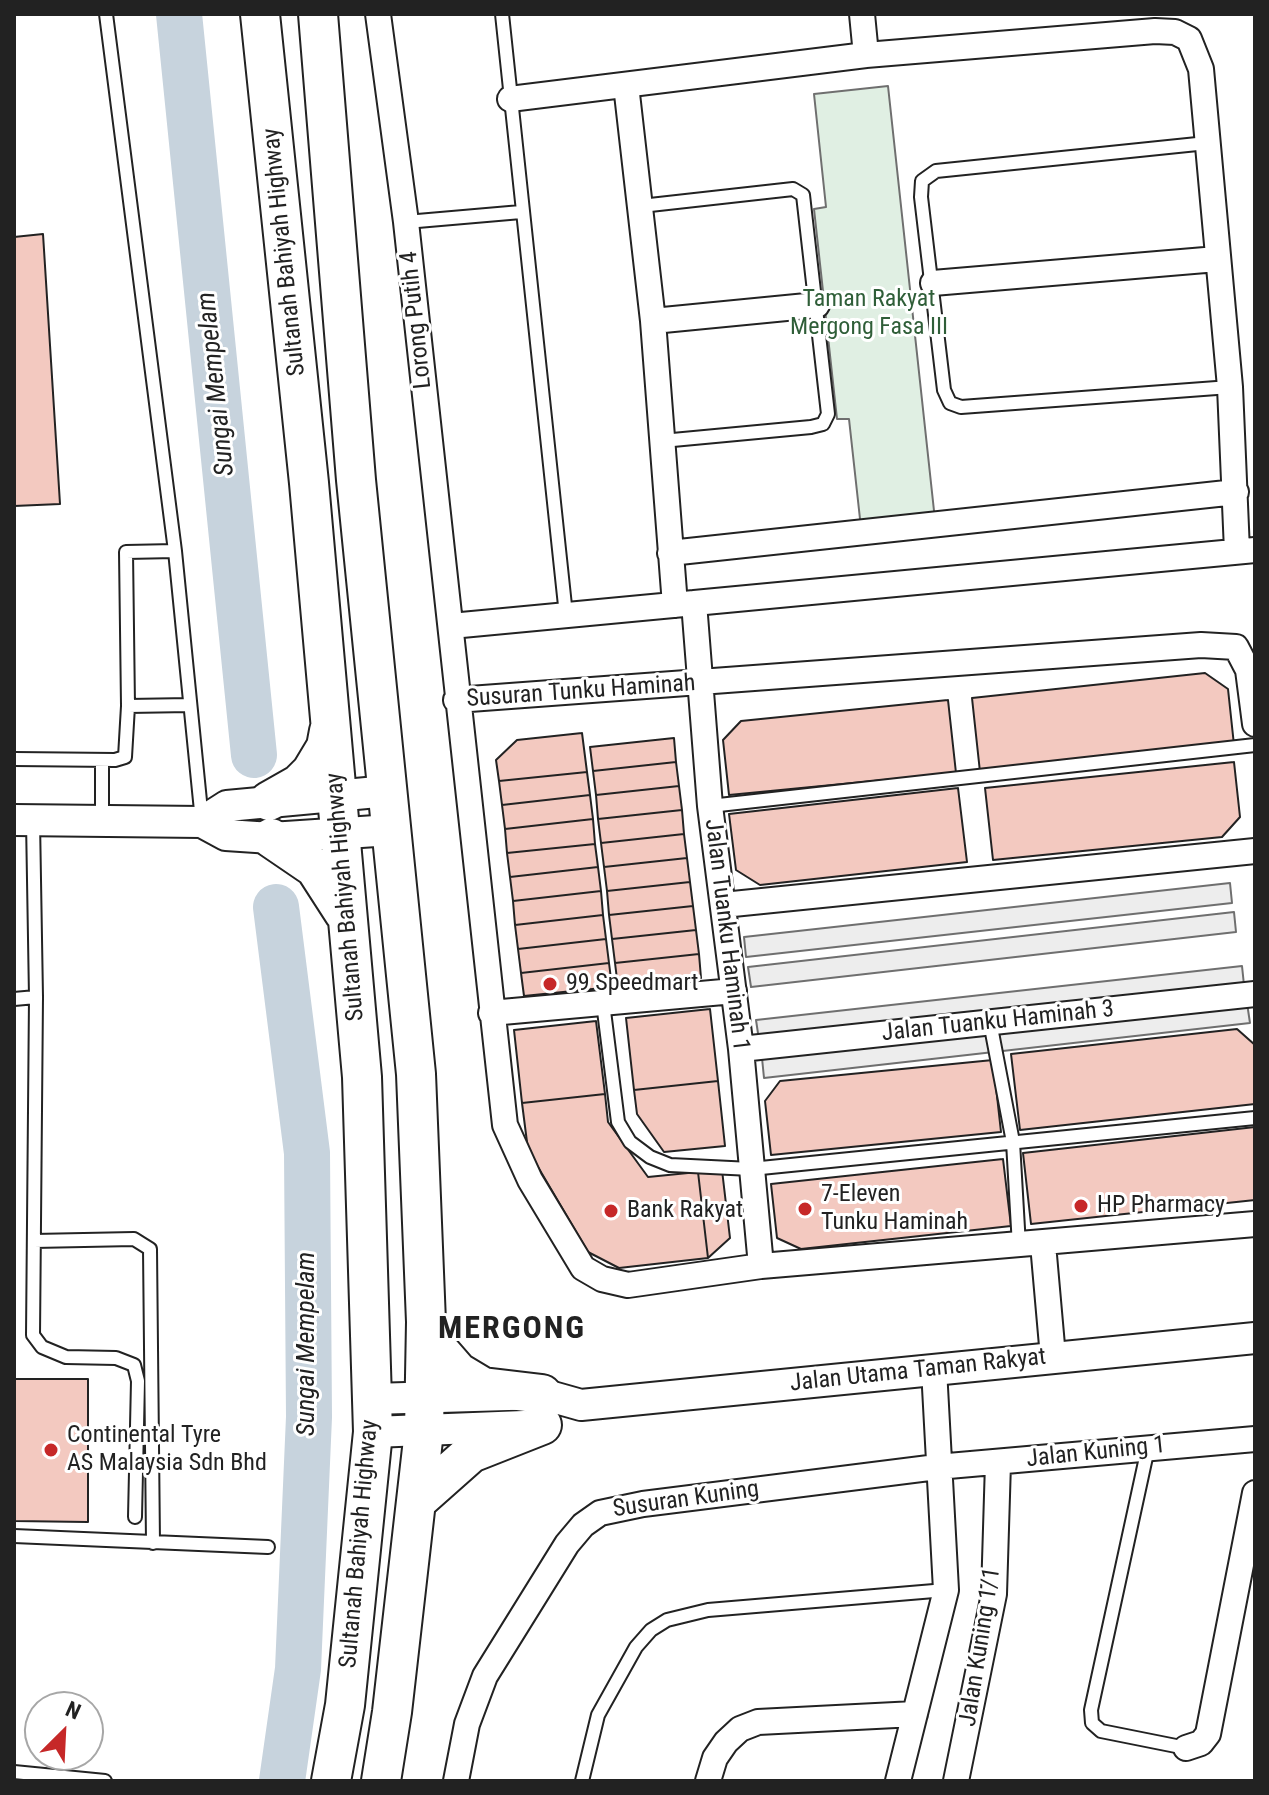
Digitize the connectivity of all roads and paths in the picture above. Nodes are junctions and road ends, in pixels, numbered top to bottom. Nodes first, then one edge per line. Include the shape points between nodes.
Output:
1 (106, 14) edge
2 (260, 14) edge
3 (318, 14) edge
4 (378, 14) edge
5 (502, 14) edge
6 (862, 14) edge
7 (866, 55) junction
8 (626, 85) junction
9 (510, 99) junction
10 (1207, 143) junction
11 (641, 206) junction
12 (521, 212) junction
13 (406, 222) junction
14 (1217, 259) junction
15 (933, 283) junction
16 (817, 305) junction
17 (653, 321) junction
18 (1230, 387) junction
19 (662, 441) junction
20 (1236, 492) junction
21 (1246, 550) edge
22 (175, 551) junction
23 (670, 553) junction
24 (684, 604) junction
25 (566, 615) junction
26 (451, 626) junction
27 (699, 682) junction
28 (456, 700) junction
29 (190, 705) junction
30 (128, 706) junction
31 (330, 719) junction
32 (1255, 724) edge
33 (1255, 745) edge
34 (14, 759) edge
35 (102, 760) junction
36 (388, 791) junction
37 (337, 793) junction
38 (710, 806) junction
39 (270, 819) junction
40 (24, 820) edge
41 (102, 822) junction
42 (202, 822) junction
43 (391, 830) junction
44 (339, 833) junction
45 (1255, 851) edge
46 (723, 905) junction
47 (348, 923) junction
48 (734, 991) junction
49 (1255, 994) edge
50 (36, 997) junction
51 (14, 999) edge
52 (603, 1003) junction
53 (491, 1013) junction
54 (990, 1022) junction
55 (741, 1049) junction
56 (1255, 1118) edge
57 (1013, 1142) junction
58 (751, 1169) junction
59 (1255, 1224) edge
60 (34, 1241) junction
61 (1031, 1245) junction
62 (761, 1266) junction
63 (426, 1322) junction
64 (1255, 1338) edge
65 (1053, 1357) junction
66 (934, 1369) junction
67 (542, 1409) junction
68 (424, 1414) junction
69 (372, 1415) junction
70 (1255, 1439) edge
71 (1148, 1448) junction
72 (998, 1463) junction
73 (937, 1467) junction
74 (1255, 1493) edge
75 (418, 1500) junction
76 (135, 1517) dead end
77 (14, 1536) edge
78 (153, 1543) junction
79 (268, 1547) dead end
80 (946, 1590) junction
81 (915, 1714) junction
82 (1186, 1748) joint
83 (14, 1772) edge
84 (105, 1781) edge
85 (331, 1781) edge
86 (381, 1781) edge
87 (456, 1781) edge
88 (582, 1781) edge
89 (708, 1781) edge
90 (898, 1781) edge
91 (956, 1781) edge

1 - 22 lane
2 - 31 main road, Sultanah Bahiyah Highway
3 - 36 main road, Sultanah Bahiyah Highway
4 - 13 street, Lorong Putih 4
5 - 9 lane
6 - 7 street
7 - 8 street
7 - 10 street via 1175,32 1189,39 1197,54
8 - 9 street
8 - 11 street, Jalan Tuanku Haminah 1
9 - 12 lane
10 - 14 street
10 - 15 lane via 936,171 922,181 921,197
11 - 16 lane via 793,189 806,204
11 - 17 street, Jalan Tuanku Haminah 1
12 - 13 lane
12 - 25 lane
13 - 26 street, Lorong Putih 4
14 - 15 street
14 - 18 street
15 - 18 lane via 944,390 950,403 961,407
16 - 17 street
16 - 19 lane via 828,414 823,424
17 - 19 street, Jalan Tuanku Haminah 1
18 - 20 street
19 - 23 street, Jalan Tuanku Haminah 1
20 - 21 street
20 - 23 street
21 - 24 street
22 - 29 lane
22 - 30 lane via 126,552
23 - 24 street, Jalan Tuanku Haminah 1
24 - 25 street
24 - 27 street, Jalan Tuanku Haminah 1
25 - 26 street
26 - 28 street, Lorong Putih 4
27 - 28 street, Susuran Tunku Haminah
27 - 32 street, Susuran Tunku Haminah via 1201,645 1236,647 1248,670
27 - 38 street, Jalan Tuanku Haminah 1
28 - 53 street, Susuran Tunku Haminah
29 - 30 lane
29 - 42 lane
30 - 35 lane via 125,757
31 - 37 main road, Sultanah Bahiyah Highway
31 - 39 main road via 326,747 311,772
33 - 38 lane
34 - 35 lane
35 - 41 lane
36 - 37 street
36 - 43 main road, Sultanah Bahiyah Highway
37 - 39 street
37 - 44 main road, Sultanah Bahiyah Highway
38 - 46 street, Jalan Tuanku Haminah 1
39 - 42 street via 227,806
39 - 44 street
39 - 47 main road via 329,885
40 - 41 street
40 - 50 lane
41 - 42 street
43 - 44 street
43 - 63 main road, Sultanah Bahiyah Highway via 416,1074
44 - 47 main road, Sultanah Bahiyah Highway
45 - 46 street
46 - 48 street, Jalan Tuanku Haminah 1
47 - 69 main road, Sultanah Bahiyah Highway via 362,1077
48 - 52 street
48 - 55 street, Jalan Tuanku Haminah 1
49 - 54 street, Jalan Tuanku Haminah 3
50 - 51 lane
50 - 60 lane
52 - 53 street
52 - 58 lane via 618,1122 630,1142 670,1165
53 - 62 street, Susuran Tunku Haminah via 505,1125 583,1268 628,1285
54 - 55 street, Jalan Tuanku Haminah 3
54 - 57 lane
55 - 58 street, Jalan Tuanku Haminah 1
56 - 57 lane
57 - 58 lane
57 - 61 lane
58 - 62 street, Jalan Tuanku Haminah 1
59 - 61 street
60 - 76 lane via 33,1335 42,1347 66,1357 116,1358 134,1365
60 - 78 lane via 134,1239 150,1249
61 - 62 street
61 - 65 street
63 - 67 main road via 438,1349 458,1372
63 - 68 main road, Sultanah Bahiyah Highway
64 - 65 street, Jalan Utama Taman Rakyat
65 - 66 street, Jalan Utama Taman Rakyat
66 - 67 street, Jalan Utama Taman Rakyat
66 - 73 street
67 - 68 street, Jalan Utama Taman Rakyat
67 - 75 main road via 471,1453
68 - 69 street, Jalan Utama Taman Rakyat
68 - 75 main road, Sultanah Bahiyah Highway
69 - 85 main road, Sultanah Bahiyah Highway via 345,1705
70 - 71 street, Jalan Kuning 1
71 - 72 street, Jalan Kuning 1
71 - 82 lane via 1092,1723 1101,1731
72 - 73 street, Jalan Kuning 1
72 - 91 street, Jalan Kuning 1/1 via 994,1594
73 - 80 street
73 - 87 street, Susuran Kuning via 600,1513 567,1544 485,1676 467,1724
74 - 82 street via 1208,1734
75 - 86 main road, Sultanah Bahiyah Highway
77 - 78 lane
78 - 79 lane
80 - 81 street
80 - 88 lane via 708,1610 667,1620 636,1647 598,1715
81 - 89 street via 758,1722 726,1742
81 - 90 street
83 - 84 lane

